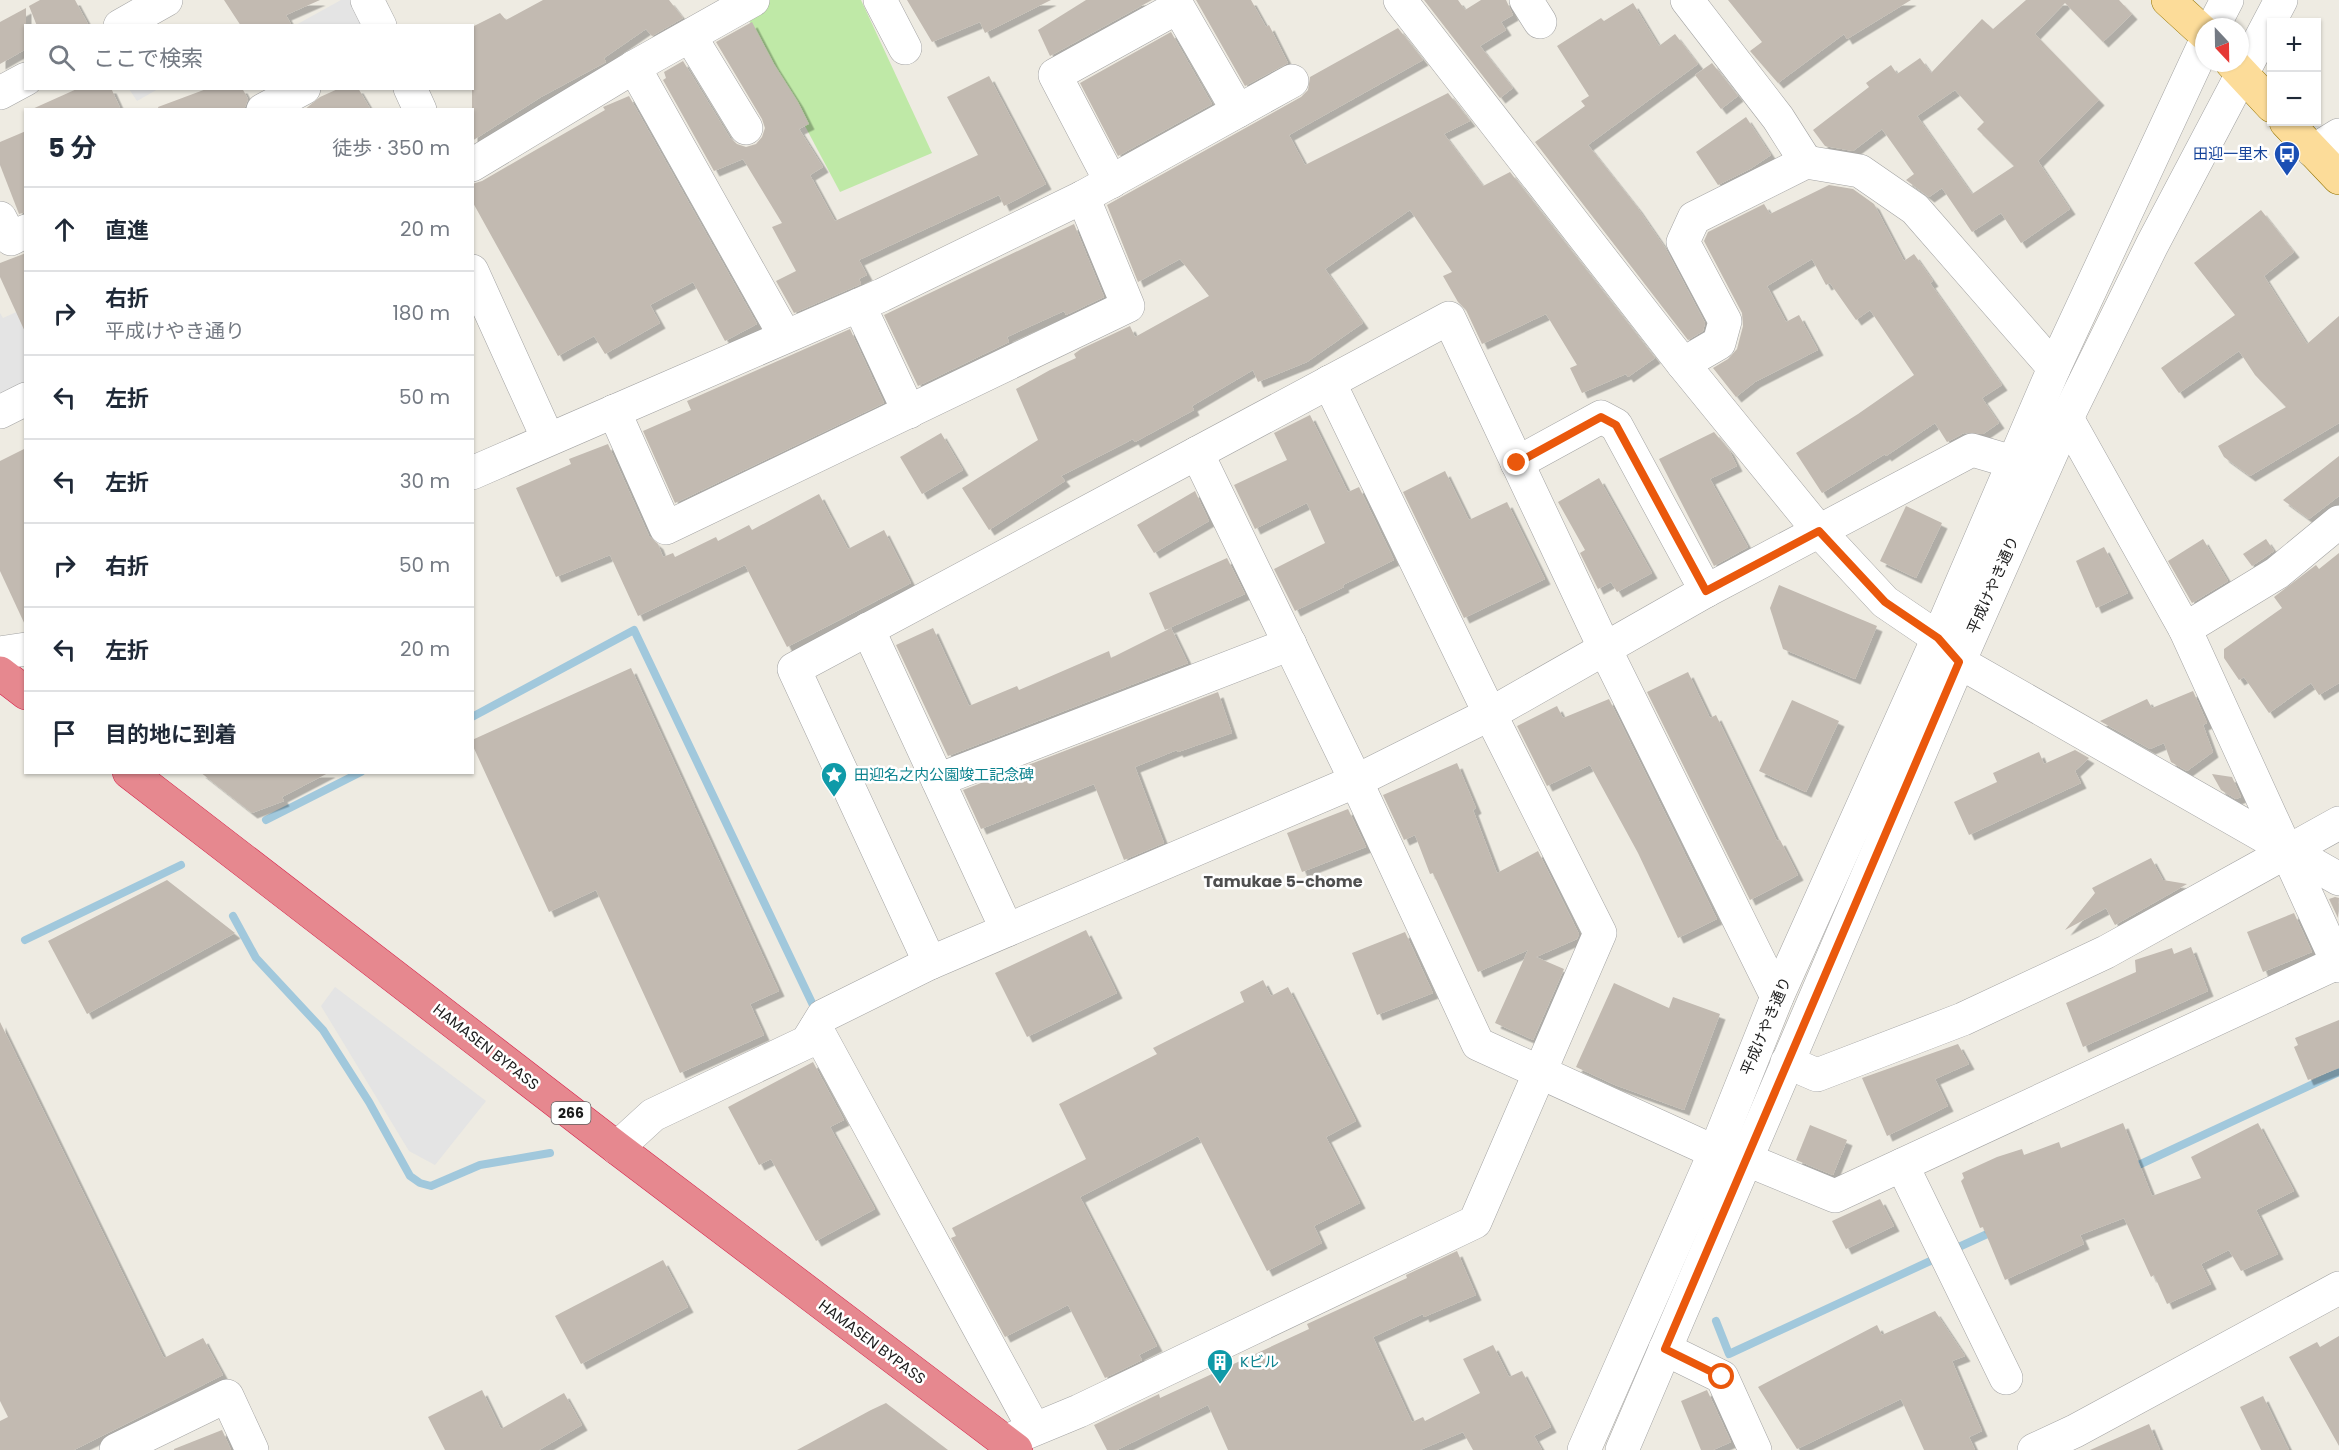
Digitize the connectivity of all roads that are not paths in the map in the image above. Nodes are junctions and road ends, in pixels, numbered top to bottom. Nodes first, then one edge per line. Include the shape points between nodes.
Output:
1 (166, 0) edge
2 (367, 0) edge
3 (753, 0) edge
4 (880, 0) edge
5 (1400, 0) edge
6 (1687, 0) edge
7 (2168, 0) edge
8 (2227, 0) edge
9 (2281, 0) edge
10 (2218, 18) edge
11 (124, 24) edge
12 (379, 24) edge
13 (2195, 25) edge
14 (690, 36) junction
15 (905, 48) dead end
16 (2249, 48) edge
17 (2195, 64) edge
18 (634, 67) junction
19 (2234, 72) edge
20 (2240, 72) edge
21 (24, 79) edge
22 (1292, 81) dead end
23 (300, 90) edge
24 (411, 90) edge
25 (0, 93) edge
26 (2267, 102) edge
27 (267, 108) edge
28 (419, 108) edge
29 (1238, 111) junction
30 (2294, 126) edge
31 (746, 129) dead end
32 (2326, 143) edge
33 (1806, 162) junction
34 (474, 164) edge
35 (2339, 178) edge
36 (1111, 182) junction
37 (1083, 197) junction
38 (0, 218) edge
39 (24, 232) edge
40 (474, 275) edge
41 (859, 305) junction
42 (785, 336) junction
43 (1683, 364) junction
44 (2054, 368) junction
45 (1329, 382) junction
46 (24, 400) edge
47 (614, 411) junction
48 (0, 412) edge
49 (909, 412) junction
50 (2067, 418) junction
51 (548, 439) junction
52 (1197, 453) junction
53 (2013, 462) junction
54 (1517, 463) junction
55 (474, 472) edge
56 (2339, 522) edge
57 (1819, 531) junction
58 (1706, 591) junction
59 (868, 629) junction
60 (2185, 629) junction
61 (1290, 644) junction
62 (24, 649) edge
63 (1605, 649) junction
64 (1948, 650) junction
65 (0, 653) edge
66 (0, 673) edge
67 (24, 691) edge
68 (1490, 714) junction
69 (132, 774) edge
70 (938, 780) junction
71 (1356, 781) junction
72 (2339, 823) edge
73 (2287, 850) junction
74 (2339, 879) edge
75 (1007, 930) junction
76 (930, 963) junction
77 (2338, 964) edge
78 (1777, 997) junction
79 (816, 1028) junction
80 (1787, 1062) junction
81 (1539, 1073) junction
82 (617, 1148) junction
83 (1730, 1155) junction
84 (1902, 1165) junction
85 (2339, 1288) edge
86 (1665, 1349) junction
87 (2006, 1378) dead end
88 (1018, 1440) edge
89 (116, 1450) edge
90 (252, 1450) edge
91 (1584, 1450) edge
92 (1622, 1450) edge
93 (1755, 1450) edge
94 (2034, 1450) edge

1 - 11 street
2 - 12 street
3 - 14 street
4 - 15 street
5 - 43 street
6 - 33 street via 1778,118
7 - 13 main road
8 - 10 street
9 - 16 street, 平成けやき通り
14 - 18 street
14 - 31 street
17 - 44 street, 平成けやき通り
18 - 34 street
18 - 42 street
19 - 50 street, 平成けやき通り
20 - 26 main road
21 - 25 street
22 - 29 street
23 - 27 street
24 - 28 street
29 - 36 street
29 - 36 street via 1178,7 1055,75
30 - 32 main road
32 - 35 main road
33 - 43 street via 1694,218 1683,242 1725,321 1719,343
33 - 44 street via 1860,171 1915,209
36 - 37 street
37 - 41 street
37 - 49 street via 1128,306
38 - 39 street via 11,238
40 - 51 street
41 - 42 street
41 - 49 street
42 - 47 street
43 - 57 street
44 - 53 street, 平成けやき通り
45 - 52 street
45 - 54 street via 1449,318
45 - 68 street
46 - 48 street
47 - 49 street via 666,528
47 - 51 street
50 - 60 street
50 - 64 street, 平成けやき通り
51 - 55 street
52 - 59 street
52 - 61 street
53 - 57 street via 1972,450
53 - 64 street, 平成けやき通り
54 - 58 street via 1601,417 1616,425
54 - 63 street
56 - 60 street via 2277,573
57 - 58 street
57 - 64 street via 1885,602
58 - 63 street
59 - 70 street
59 - 76 street via 794,669
60 - 73 street
61 - 70 street
61 - 71 street
62 - 65 street
63 - 68 street
63 - 78 street
64 - 73 street
64 - 78 street, 平成けやき通り
64 - 80 street, 平成けやき通り
66 - 67 highway
68 - 71 street
68 - 81 street via 1600,933
69 - 82 highway, HAMASEN BYPASS / 266
70 - 75 street
71 - 75 street
71 - 81 street via 1478,1044
72 - 73 street
73 - 74 street
73 - 77 street
73 - 80 street via 2106,952 1963,1019 1817,1075
75 - 76 street
76 - 79 street via 823,1016
77 - 84 street
78 - 83 street, 平成けやき通り
79 - 82 street via 807,1042 653,1115
79 - 88 street
80 - 83 street, 平成けやき通り
81 - 83 street
81 - 88 street via 1474,1222
82 - 88 highway, HAMASEN BYPASS / 266
83 - 84 street via 1835,1196
83 - 86 street, 平成けやき通り
83 - 91 street, 平成けやき通り
84 - 87 street
85 - 94 street
86 - 92 street, 平成けやき通り
86 - 93 street via 1722,1377
89 - 90 street via 227,1396

